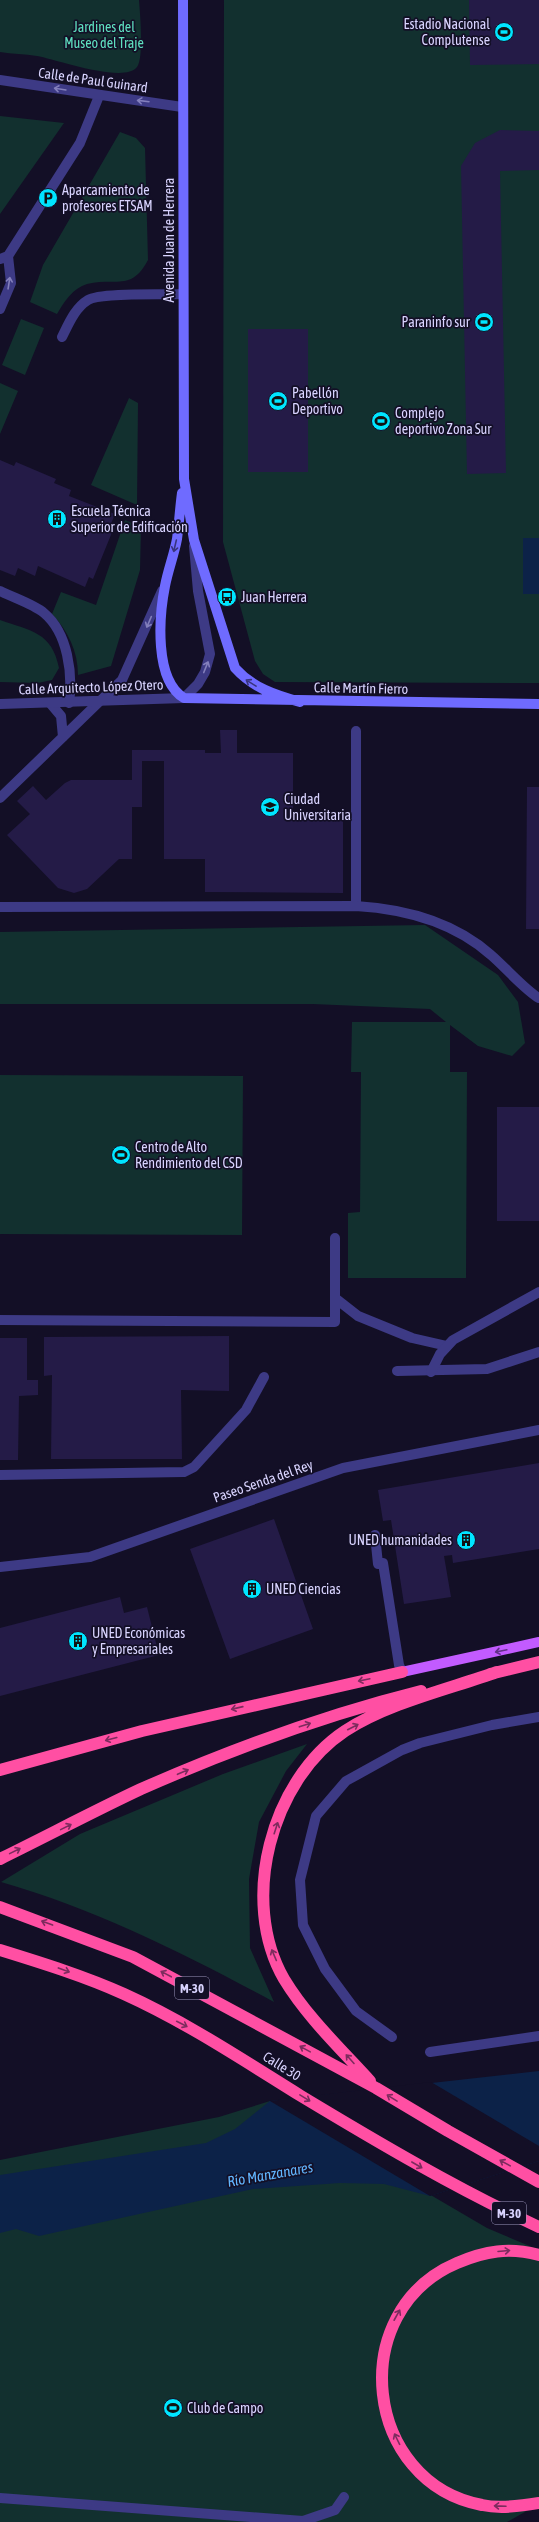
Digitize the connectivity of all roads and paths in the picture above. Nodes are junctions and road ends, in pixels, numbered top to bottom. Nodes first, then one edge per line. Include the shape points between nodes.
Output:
1 (183, 0) edge
2 (0, 80) edge
3 (99, 96) junction
4 (182, 106) junction
5 (4, 257) edge
6 (183, 294) junction
7 (0, 309) edge
8 (62, 337) dead end
9 (184, 479) junction
10 (194, 540) junction
11 (165, 586) junction
12 (0, 591) edge
13 (184, 698) junction
14 (100, 701) junction
15 (69, 702) junction
16 (300, 702) junction
17 (50, 703) junction
18 (0, 704) edge
19 (539, 704) edge
20 (356, 731) dead end
21 (63, 737) junction
22 (0, 798) edge
23 (356, 906) junction
24 (0, 907) edge
25 (539, 998) edge
26 (334, 1238) dead end
27 (539, 1292) edge
28 (335, 1298) junction
29 (0, 1320) edge
30 (447, 1346) junction
31 (539, 1352) edge
32 (397, 1371) dead end
33 (431, 1372) junction
34 (264, 1377) dead end
35 (539, 1430) edge
36 (0, 1475) edge
37 (375, 1535) dead end
38 (0, 1568) edge
39 (539, 1642) edge
40 (539, 1662) edge
41 (402, 1672) junction
42 (497, 1672) junction
43 (539, 1718) edge
44 (0, 1770) edge
45 (0, 1859) edge
46 (0, 1907) edge
47 (0, 1950) edge
48 (539, 2036) edge
49 (392, 2037) dead end
50 (430, 2052) dead end
51 (376, 2088) junction
52 (539, 2182) edge
53 (539, 2227) edge
54 (539, 2255) edge
55 (344, 2497) dead end
56 (0, 2498) edge
57 (539, 2503) edge

1 - 4 main road, Avenida Juan de Herrera
3 -> 2 street, Calle de Paul Guinard
4 -> 3 street, Calle de Paul Guinard
3 - 5 street via 80,143
4 - 6 main road, Avenida Juan de Herrera
7 -> 5 street via 11,283
6 - 8 street via 111,295 89,299 73,314
6 - 9 main road, Avenida Juan de Herrera
9 - 10 main road
9 -> 11 main road via 177,539
13 -> 10 street via 198,684 205,672 210,654 198,591
16 -> 10 main road via 263,690 245,679 235,668
11 - 13 main road via 161,654 171,686 176,694
11 -> 14 street via 122,680
12 - 15 street via 44,613 56,629 65,646 71,686
13 - 14 street, Calle Arquitecto López Otero
13 - 16 main road, Calle Martín Fierro
14 - 15 street, Calle Arquitecto López Otero
14 - 21 street
15 - 17 street, Calle Arquitecto López Otero
16 - 19 main road, Calle Martín Fierro
17 - 18 street, Calle Arquitecto López Otero
17 - 21 street via 61,716
20 - 23 street
21 - 22 street
23 - 24 street
23 - 25 street via 390,908 426,918 454,930 481,946
26 - 28 street
27 - 30 street via 453,1340
28 - 29 street via 335,1322
28 - 30 street via 358,1316 412,1338
30 - 33 street
31 - 33 street via 487,1369
32 - 33 street
34 - 36 street via 246,1410 194,1467 184,1472
35 - 38 street, Paseo Senda del Rey via 343,1468 90,1557
37 - 41 street via 378,1564 383,1563
39 -> 41 main road
40 - 42 highway
41 -> 44 highway via 142,1731
45 -> 42 highway via 141,1789 254,1742 370,1704
51 -> 42 highway via 307,2012 284,1978 270,1945 262,1904 266,1858 282,1808 313,1758 346,1731 387,1710
43 - 49 street via 485,1727 402,1750 346,1781 316,1816 300,1880 304,1925 325,1969 356,2011
51 -> 46 highway, Calle 30 / M-30 via 133,1957
47 -> 53 highway, Calle 30 / M-30 via 61,1969 123,1994 190,2027 479,2200
48 - 50 street
52 -> 51 highway, Calle 30 / M-30
57 -> 54 highway via 515,2507 482,2506 460,2499 430,2482 412,2465 398,2443 389,2421 381,2383 382,2358 388,2333 400,2310 418,2287 441,2270 466,2259 492,2252 517,2250
55 - 56 street via 335,2510 303,2522

